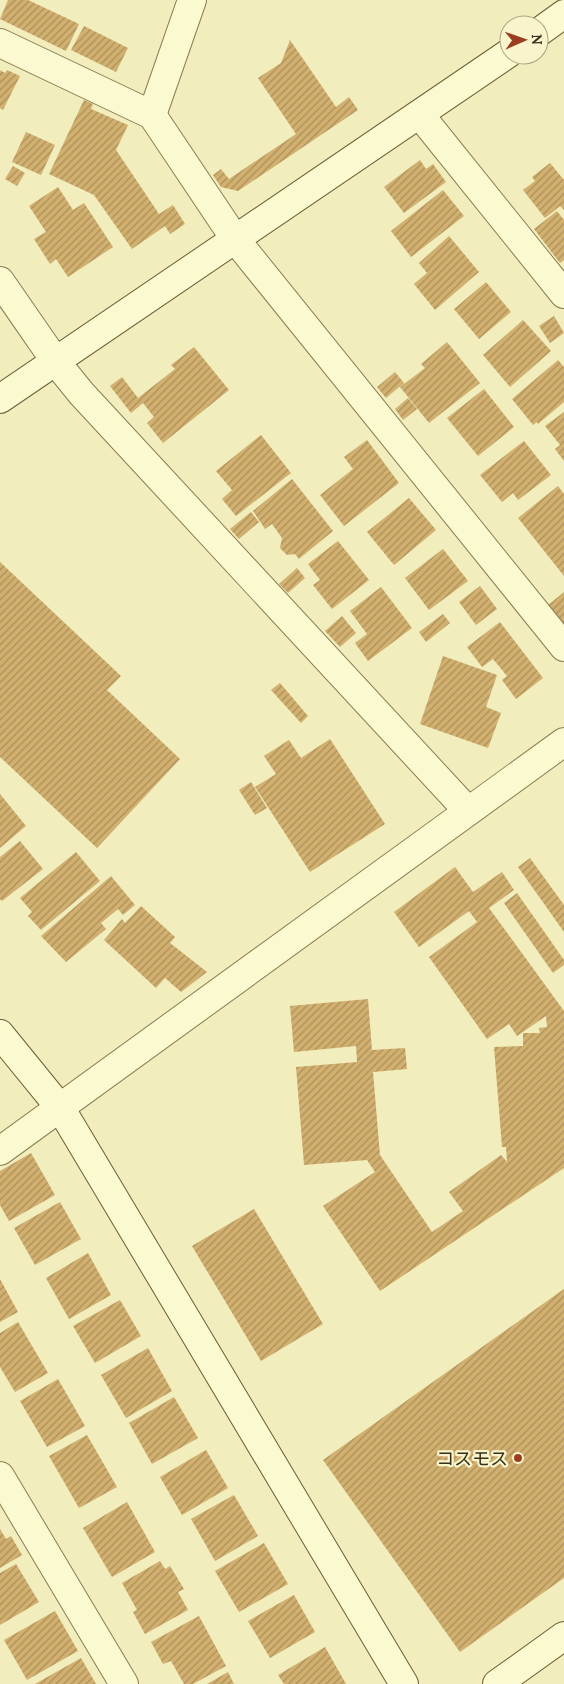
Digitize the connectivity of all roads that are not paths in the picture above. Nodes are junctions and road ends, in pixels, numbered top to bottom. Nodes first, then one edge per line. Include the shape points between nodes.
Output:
1 (192, 0) edge
2 (564, 14) edge
3 (549, 25) edge
4 (0, 43) edge
5 (499, 60) edge
6 (152, 115) junction
7 (420, 115) junction
8 (235, 239) junction
9 (0, 281) edge
10 (564, 294) edge
11 (56, 362) junction
12 (0, 399) edge
13 (564, 647) edge
14 (564, 742) edge
15 (468, 811) junction
16 (0, 1034) edge
17 (61, 1109) junction
18 (0, 1151) edge
19 (0, 1476) edge
20 (564, 1636) edge
21 (124, 1684) edge
22 (404, 1684) edge
23 (498, 1684) edge

1 - 6 street
2 - 3 street
4 - 6 street
5 - 7 street
6 - 8 street
7 - 8 street
7 - 10 street
8 - 11 street
8 - 13 street
9 - 11 street
11 - 12 street
11 - 15 street via 81,393
14 - 15 street
15 - 17 street
16 - 17 street
17 - 18 street
17 - 22 street
19 - 21 street
20 - 23 street

